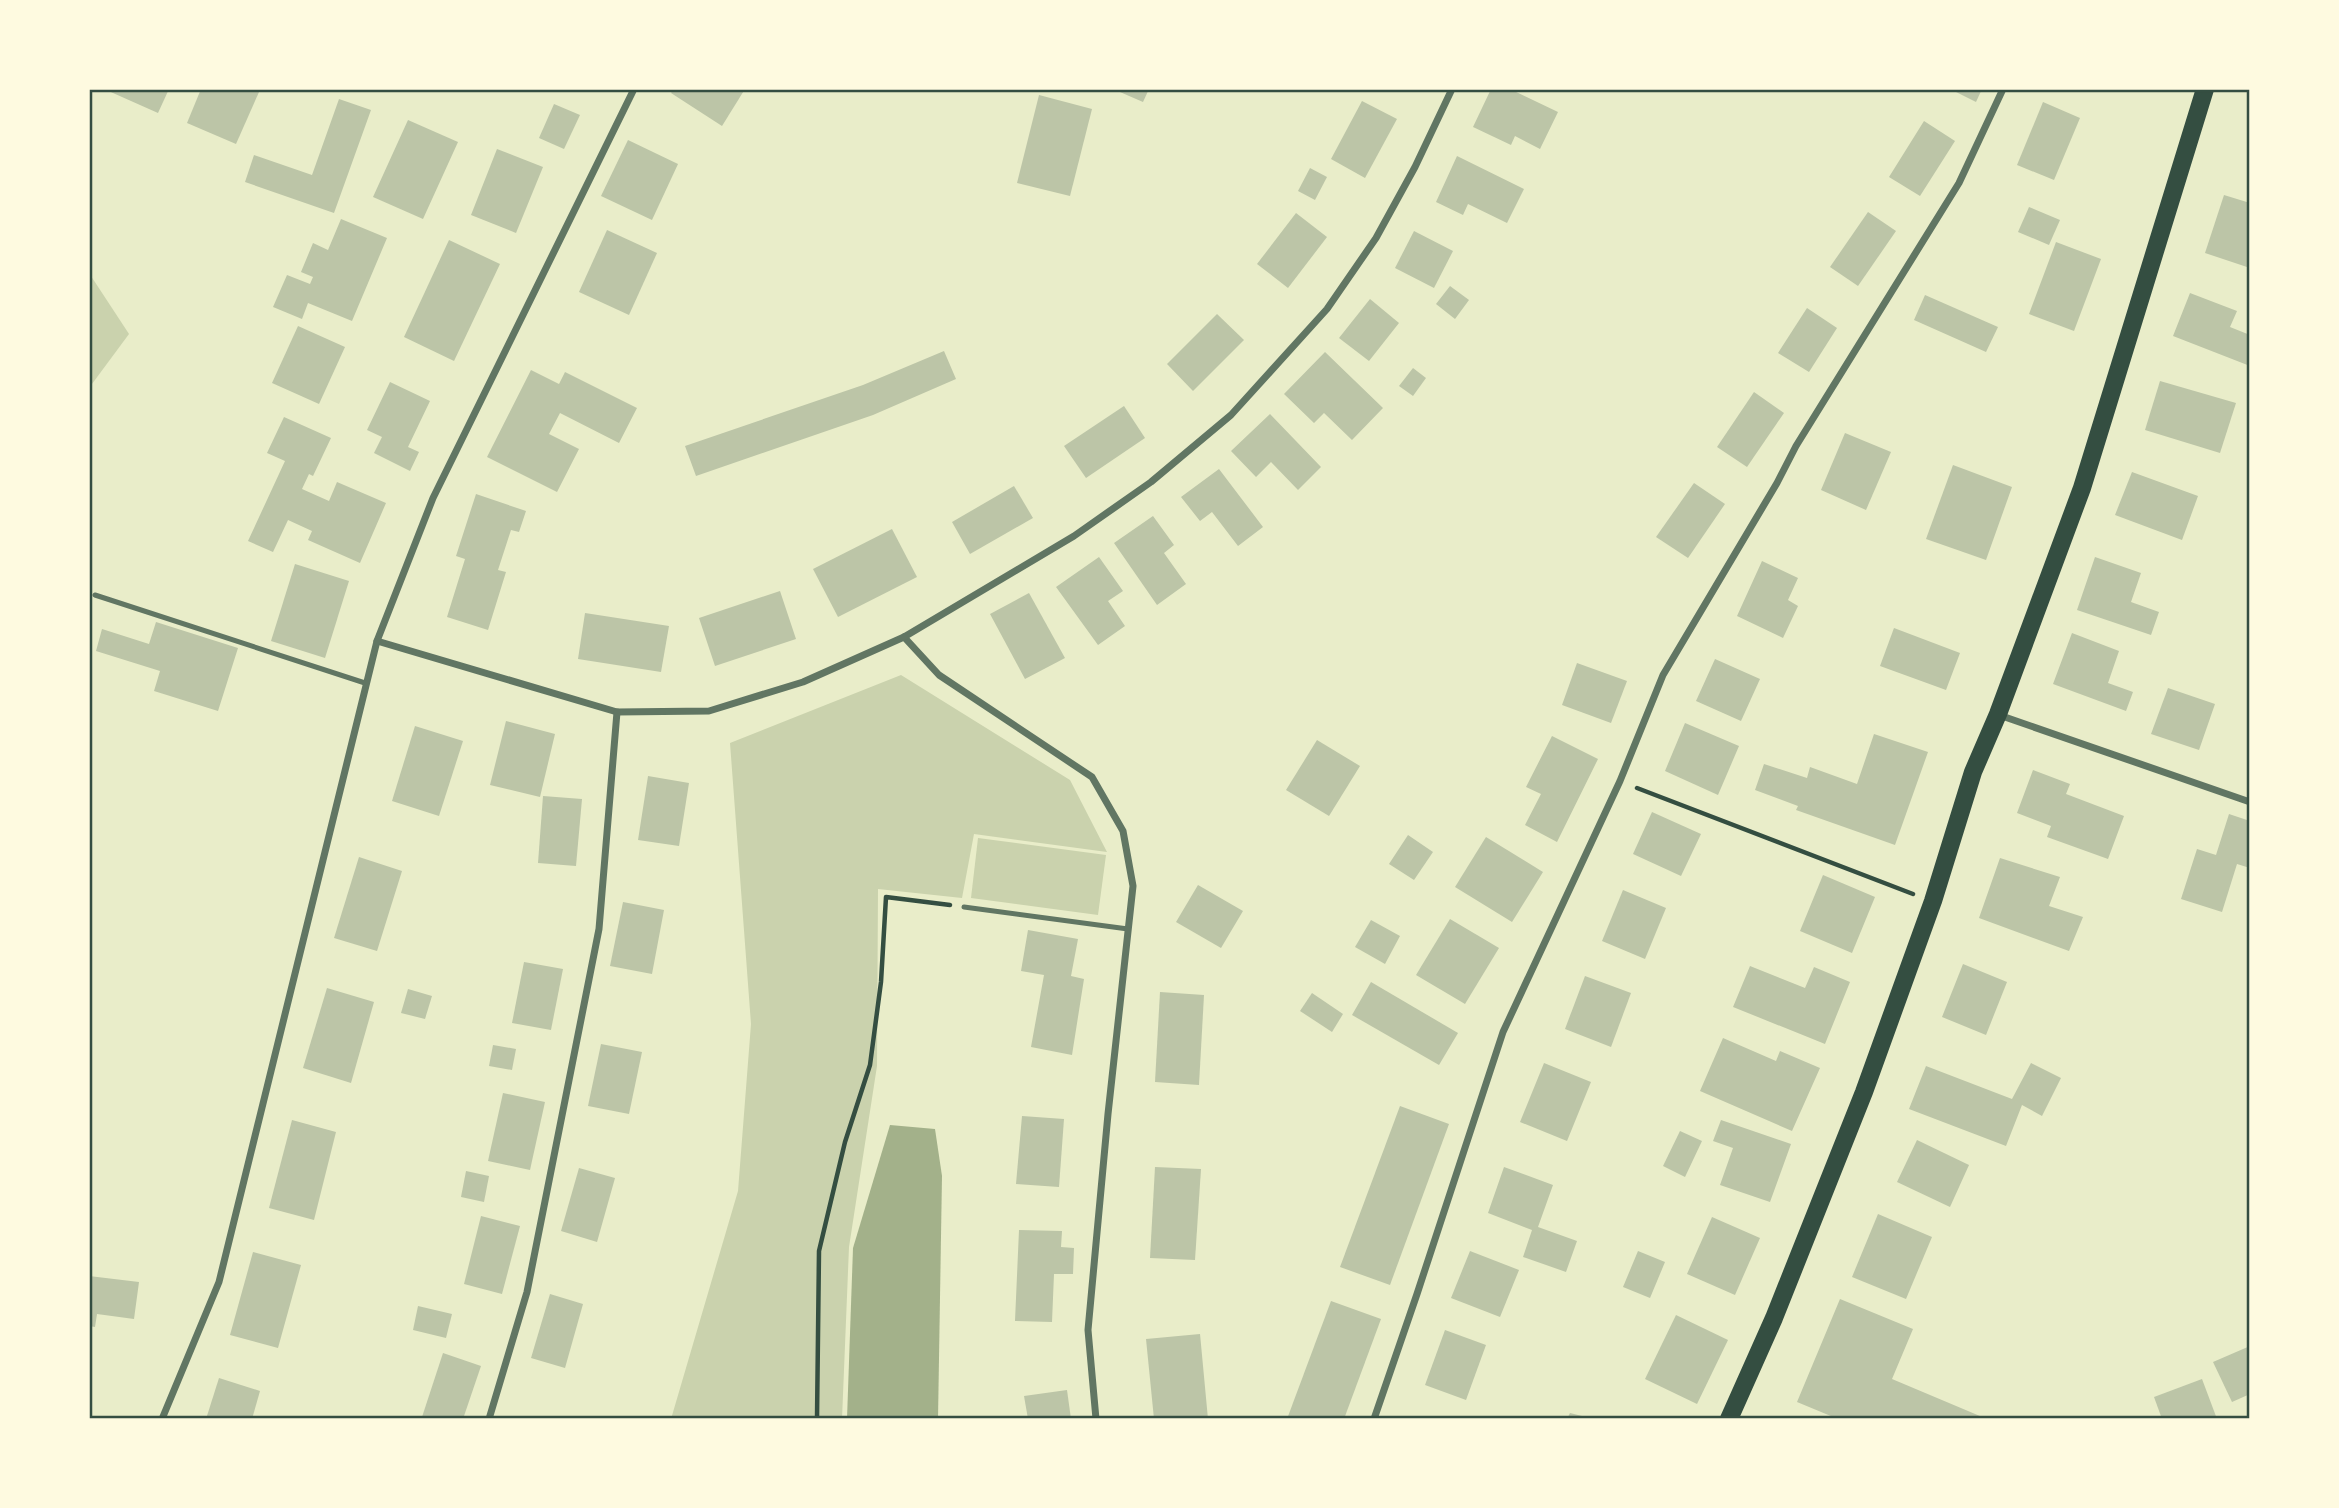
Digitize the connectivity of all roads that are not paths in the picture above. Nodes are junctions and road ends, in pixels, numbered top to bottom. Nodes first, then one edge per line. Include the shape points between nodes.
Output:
1 (634, 89) edge
2 (1452, 89) edge
3 (2003, 89) edge
4 (2205, 89) edge
5 (95, 595) dead end
6 (904, 636) junction
7 (377, 641) junction
8 (365, 683) junction
9 (617, 712) junction
10 (1998, 714) junction
11 (2250, 802) edge
12 (964, 907) road end
13 (1128, 929) junction
14 (162, 1419) edge
15 (489, 1419) edge
16 (1096, 1419) edge
17 (1374, 1419) edge
18 (1729, 1419) edge

1 - 7 street via 433,498
2 - 6 street via 1376,238 1327,309 1231,415 1151,482 1074,536
3 - 17 street via 1959,183 1796,446 1663,675 1620,781 1503,1032
4 - 10 main road via 2082,488
5 - 8 lane
6 - 9 street via 803,682 709,710
6 - 13 street via 939,675 1092,777 1123,831 1133,887
7 - 8 street
7 - 9 street
8 - 14 street via 219,1282
9 - 15 street via 599,929 527,1292
10 - 11 street
10 - 18 main road via 1973,772 1933,901 1864,1092
12 - 13 lane
13 - 16 street via 1088,1330

